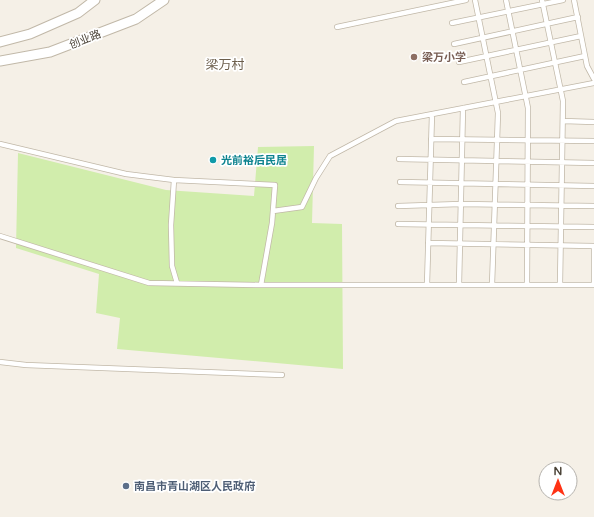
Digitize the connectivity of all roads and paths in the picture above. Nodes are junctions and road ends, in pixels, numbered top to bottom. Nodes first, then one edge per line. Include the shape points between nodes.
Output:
1 (95, 0) edge
2 (164, 0) edge
3 (466, 0) edge
4 (475, 0) edge
5 (506, 0) edge
6 (563, 0) edge
7 (574, 0) edge
8 (444, 2) edge
9 (542, 2) edge
10 (509, 12) junction
11 (578, 17) junction
12 (479, 18) junction
13 (452, 23) dead end
14 (547, 24) junction
15 (337, 27) dead end
16 (513, 31) junction
17 (581, 36) junction
18 (483, 38) junction
19 (0, 42) edge
20 (551, 43) junction
21 (454, 44) dead end
22 (516, 50) junction
23 (486, 56) junction
24 (585, 56) junction
25 (0, 61) edge
26 (459, 62) dead end
27 (555, 63) junction
28 (521, 70) junction
29 (490, 76) junction
30 (594, 78) edge
31 (464, 82) dead end
32 (594, 83) edge
33 (561, 89) junction
34 (526, 96) junction
35 (496, 102) junction
36 (463, 108) junction
37 (432, 114) junction
38 (563, 122) junction
39 (594, 122) edge
40 (431, 139) junction
41 (462, 140) junction
42 (497, 140) junction
43 (528, 140) junction
44 (563, 141) junction
45 (594, 141) edge
46 (0, 144) edge
47 (399, 160) dead end
48 (430, 160) junction
49 (462, 160) junction
50 (496, 161) junction
51 (528, 162) junction
52 (562, 162) junction
53 (594, 163) edge
54 (174, 180) junction
55 (400, 182) dead end
56 (430, 182) junction
57 (461, 183) junction
58 (496, 184) junction
59 (528, 184) junction
60 (562, 185) junction
61 (594, 186) edge
62 (429, 204) junction
63 (461, 204) junction
64 (495, 205) junction
65 (528, 205) junction
66 (561, 205) junction
67 (398, 206) dead end
68 (594, 206) edge
69 (273, 211) junction
70 (398, 224) dead end
71 (428, 225) junction
72 (460, 225) junction
73 (494, 226) junction
74 (527, 226) junction
75 (561, 226) junction
76 (594, 227) edge
77 (0, 236) edge
78 (428, 243) junction
79 (460, 244) junction
80 (494, 244) junction
81 (527, 245) junction
82 (561, 246) junction
83 (594, 247) edge
84 (177, 284) junction
85 (261, 285) junction
86 (426, 285) junction
87 (459, 285) junction
88 (492, 285) junction
89 (527, 285) junction
90 (560, 285) junction
91 (594, 285) edge
92 (0, 362) edge
93 (282, 375) dead end

1 - 19 street via 78,13 30,34
2 - 25 street, 创业路 via 136,20 50,52
3 - 8 lane
4 - 12 lane
5 - 10 lane
6 - 9 lane
7 - 11 lane
8 - 15 lane
9 - 10 lane
9 - 14 lane
10 - 12 lane
10 - 16 lane
11 - 14 lane
11 - 17 lane
12 - 13 lane
12 - 18 lane
14 - 16 lane
14 - 20 lane
16 - 18 lane
16 - 22 lane
17 - 20 lane
17 - 24 lane
18 - 21 lane
18 - 23 lane
20 - 22 lane
20 - 27 lane
22 - 23 lane
22 - 28 lane
23 - 26 lane
23 - 29 lane
24 - 27 lane
24 - 30 lane
27 - 28 lane
27 - 33 lane
28 - 29 lane
28 - 34 lane
29 - 31 lane
29 - 35 lane
32 - 33 lane
33 - 34 lane
33 - 38 lane
34 - 35 lane
34 - 43 lane
35 - 36 lane
35 - 42 lane
36 - 37 lane
36 - 41 lane
37 - 40 lane
37 - 69 lane via 396,121 330,156 302,208
38 - 39 lane
38 - 44 lane
40 - 41 lane
40 - 48 lane
41 - 42 lane
41 - 49 lane
42 - 43 lane
42 - 50 lane
43 - 44 lane
43 - 51 lane
44 - 45 lane
44 - 52 lane
46 - 54 lane via 126,174
47 - 48 lane
48 - 49 lane
48 - 56 lane
49 - 50 lane
49 - 57 lane
50 - 51 lane
50 - 58 lane
51 - 52 lane
51 - 59 lane
52 - 53 lane
52 - 60 lane
54 - 69 lane via 274,185
54 - 84 lane via 172,266
55 - 56 lane
56 - 57 lane
56 - 62 lane
57 - 58 lane
57 - 63 lane
58 - 59 lane
58 - 64 lane
59 - 60 lane
59 - 65 lane
60 - 61 lane
60 - 66 lane
62 - 63 lane
62 - 67 lane
62 - 71 lane
63 - 64 lane
63 - 72 lane
64 - 65 lane
64 - 73 lane
65 - 66 lane
65 - 74 lane
66 - 68 lane
66 - 75 lane
69 - 85 lane
70 - 71 lane
71 - 72 lane
71 - 78 lane
72 - 73 lane
72 - 79 lane
73 - 74 lane
73 - 80 lane
74 - 75 lane
74 - 81 lane
75 - 76 lane
75 - 82 lane
77 - 84 lane via 149,283
78 - 79 lane
78 - 86 lane
79 - 80 lane
79 - 87 lane
80 - 81 lane
80 - 88 lane
81 - 82 lane
81 - 89 lane
82 - 83 lane
82 - 90 lane
83 - 91 lane
84 - 85 lane
85 - 86 lane
86 - 87 lane
87 - 88 lane
88 - 89 lane
89 - 90 lane
90 - 91 lane
92 - 93 lane

